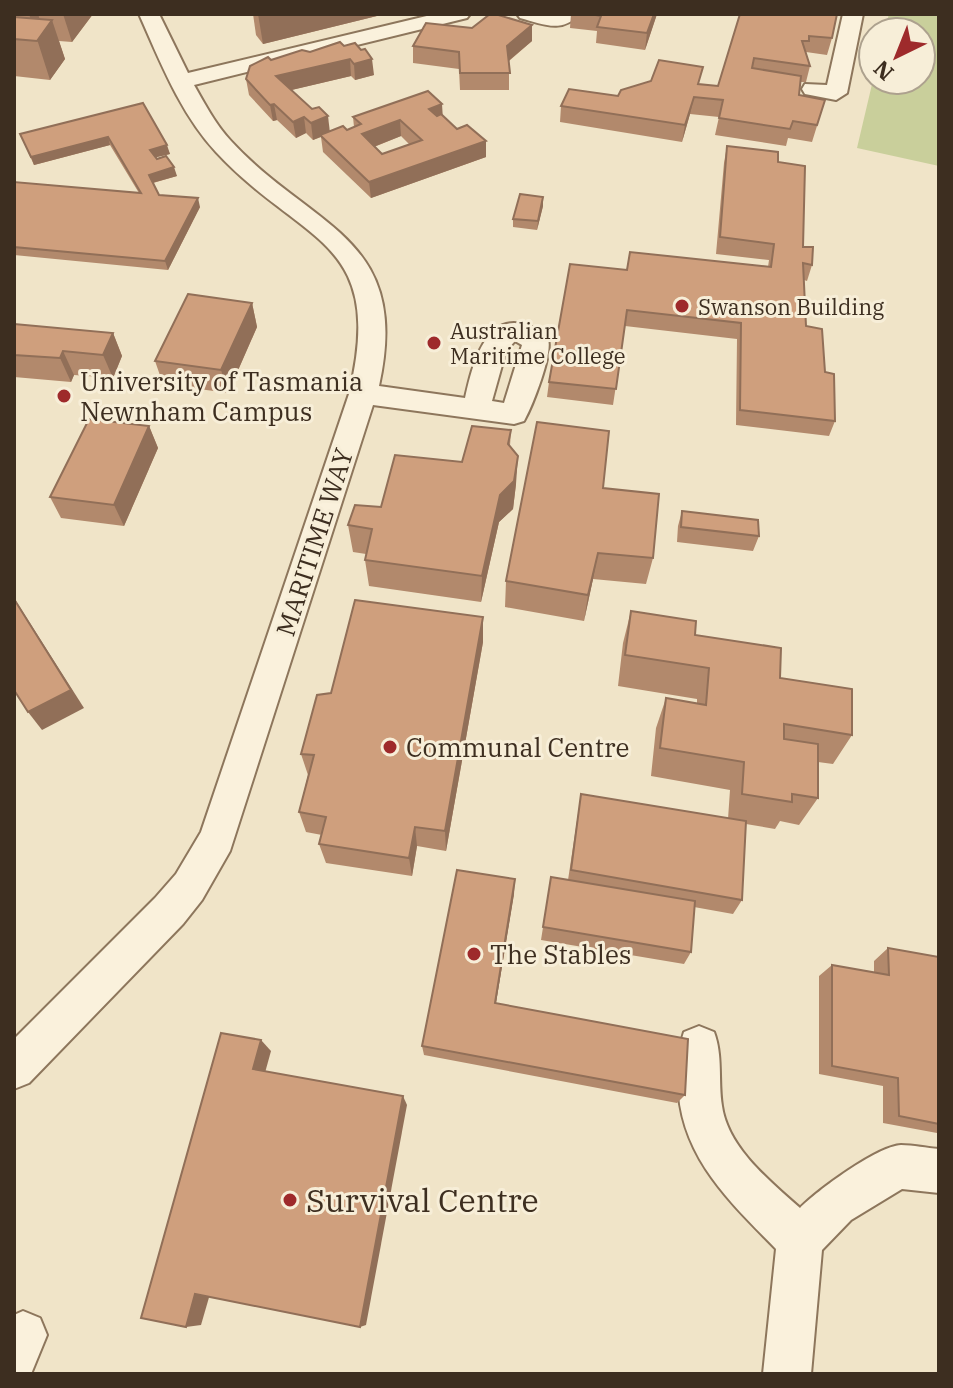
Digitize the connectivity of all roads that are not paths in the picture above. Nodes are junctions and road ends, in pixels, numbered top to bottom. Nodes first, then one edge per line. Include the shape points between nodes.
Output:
1 (149, 14) edge
2 (460, 14) edge
3 (527, 14) edge
4 (569, 14) edge
5 (853, 14) edge
6 (182, 81) junction
7 (813, 89) dead end
8 (363, 394) junction
9 (476, 409) dead end
10 (699, 1047) dead end
11 (14, 1068) edge
12 (939, 1171) edge
13 (800, 1240) junction
14 (787, 1374) edge

1 - 6 street, MARITIME WAY
2 - 6 street
3 - 4 street via 558,22
5 - 7 street via 836,93
6 - 8 street, MARITIME WAY via 221,144 338,243 362,274 371,306 372,357
8 - 9 street
8 - 11 street, MARITIME WAY via 217,839 169,911
10 - 13 street via 701,1103 709,1138 740,1179
12 - 13 street via 898,1167 835,1204
13 - 14 street

